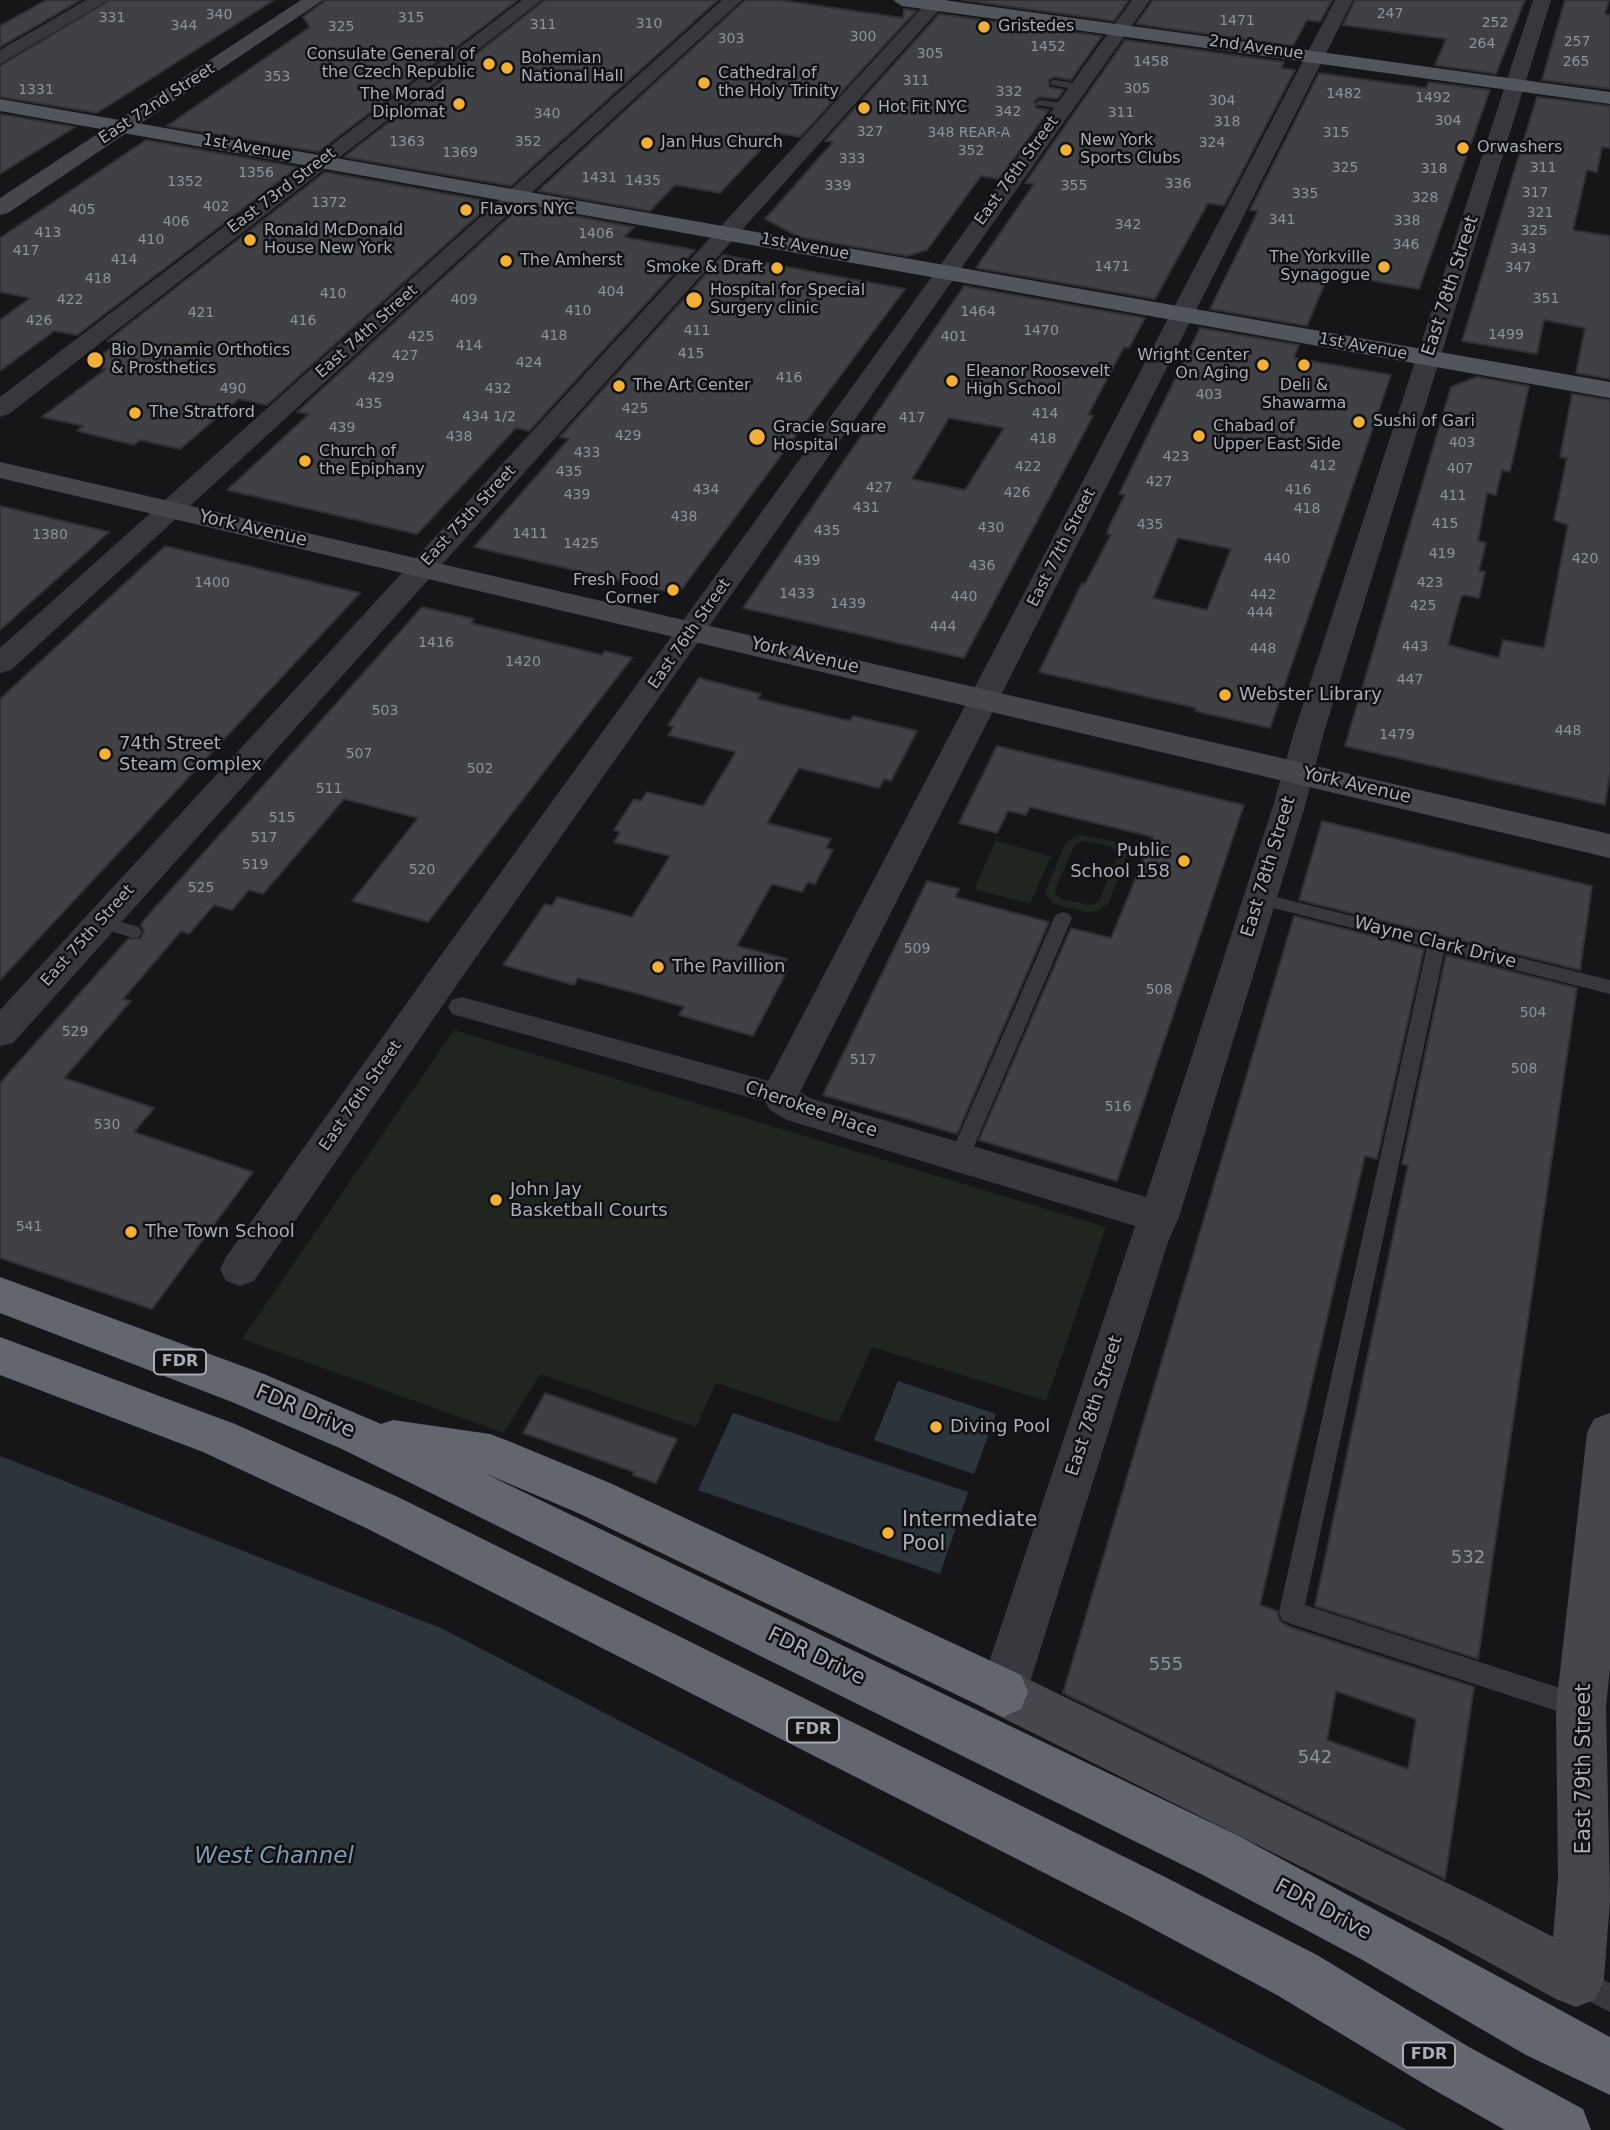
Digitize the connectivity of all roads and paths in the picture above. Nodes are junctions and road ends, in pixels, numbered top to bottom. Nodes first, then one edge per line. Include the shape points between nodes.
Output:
1 (99, 0) edge
2 (314, 0) edge
3 (533, 0) edge
4 (733, 0) edge
5 (902, 0) edge
6 (1141, 0) edge
7 (1344, 0) edge
8 (1542, 0) edge
9 (937, 2) edge
10 (1121, 29) junction
11 (1315, 56) junction
12 (0, 58) edge
13 (1055, 83) dead end
14 (1516, 84) junction
15 (1079, 87) junction
16 (1610, 98) edge
17 (1040, 103) dead end
18 (0, 105) edge
19 (1064, 106) junction
20 (122, 126) junction
21 (321, 161) junction
22 (517, 196) junction
23 (0, 208) edge
24 (728, 234) junction
25 (945, 272) junction
26 (1182, 315) junction
27 (1427, 358) junction
28 (1610, 390) edge
29 (0, 409) edge
30 (0, 470) edge
31 (170, 510) junction
32 (422, 568) junction
33 (693, 630) junction
34 (0, 664) edge
35 (985, 698) junction
36 (1298, 772) junction
37 (1610, 846) edge
38 (1259, 898) junction
39 (1063, 918) dead end
40 (101, 922) junction
41 (133, 932) dead end
42 (1437, 944) junction
43 (1610, 987) edge
44 (462, 1007) dead end
45 (0, 1033) edge
46 (779, 1095) junction
47 (959, 1158) junction
48 (1160, 1217) junction
49 (240, 1269) dead end
50 (0, 1295) edge
51 (0, 1356) edge
52 (1610, 1433) edge
53 (358, 1434) junction
54 (1003, 1692) junction
55 (1581, 1707) junction
56 (1596, 1797) edge
57 (1593, 1989) edge
58 (1610, 2067) edge
59 (1562, 2130) edge

1 - 12 street
2 - 20 main road, East 72nd Street
3 - 21 street, East 73rd Street
4 - 22 street, East 74th Street
5 - 9 main road, 2nd Avenue
6 - 10 street, East 76th Street
7 - 11 street, East 77th Street
8 - 14 street, East 78th Street
9 - 10 main road, 2nd Avenue
9 - 24 street, East 75th Street
10 - 11 main road, 2nd Avenue
10 - 15 street, East 76th Street
11 - 14 main road, 2nd Avenue
11 - 26 street, East 77th Street
13 - 15 lane
14 - 16 main road, 2nd Avenue
14 - 27 street, East 78th Street
15 - 19 street, East 76th Street
17 - 19 lane
18 - 20 main road, 1st Avenue
19 - 25 street, East 76th Street
20 - 21 main road, 1st Avenue
20 - 23 main road, East 72nd Street
21 - 22 main road, 1st Avenue
21 - 29 street, East 73rd Street
22 - 24 main road, 1st Avenue
22 - 31 street, East 74th Street
24 - 25 main road, 1st Avenue
24 - 32 street, East 75th Street
25 - 26 main road, 1st Avenue
25 - 33 street, East 76th Street
26 - 27 main road, 1st Avenue
26 - 35 street, East 77th Street
27 - 28 main road, 1st Avenue
27 - 36 street, East 78th Street
30 - 31 main road, York Avenue
31 - 32 main road, York Avenue
31 - 34 street, East 74th Street
32 - 33 main road, York Avenue
32 - 40 street, East 75th Street
33 - 35 main road, York Avenue
33 - 49 street, East 76th Street
35 - 36 main road, York Avenue
35 - 46 street, East 77th Street
36 - 37 main road, York Avenue
36 - 38 street, East 78th Street
38 - 42 lane, Wayne Clark Drive
38 - 48 street, East 78th Street
39 - 47 lane
40 - 41 lane
40 - 45 street, East 75th Street
42 - 43 lane, Wayne Clark Drive
42 - 55 lane via 1291,1612
44 - 46 street, Cherokee Place
46 - 47 street, Cherokee Place via 800,1110
47 - 48 street, Cherokee Place
48 - 54 street, East 78th Street via 1148,1242
50 - 53 highway, FDR Drive / FDR
51 - 59 highway, FDR via 219,1438 372,1507 1206,1927
52 - 55 main road, East 79th Street
53 - 54 highway via 490,1454 594,1498
53 - 58 highway, FDR Drive / FDR via 1220,1855
54 - 57 main road via 1462,1919
55 - 56 main road, East 79th Street
56 - 57 main road, East 79th Street via 1585,1879

